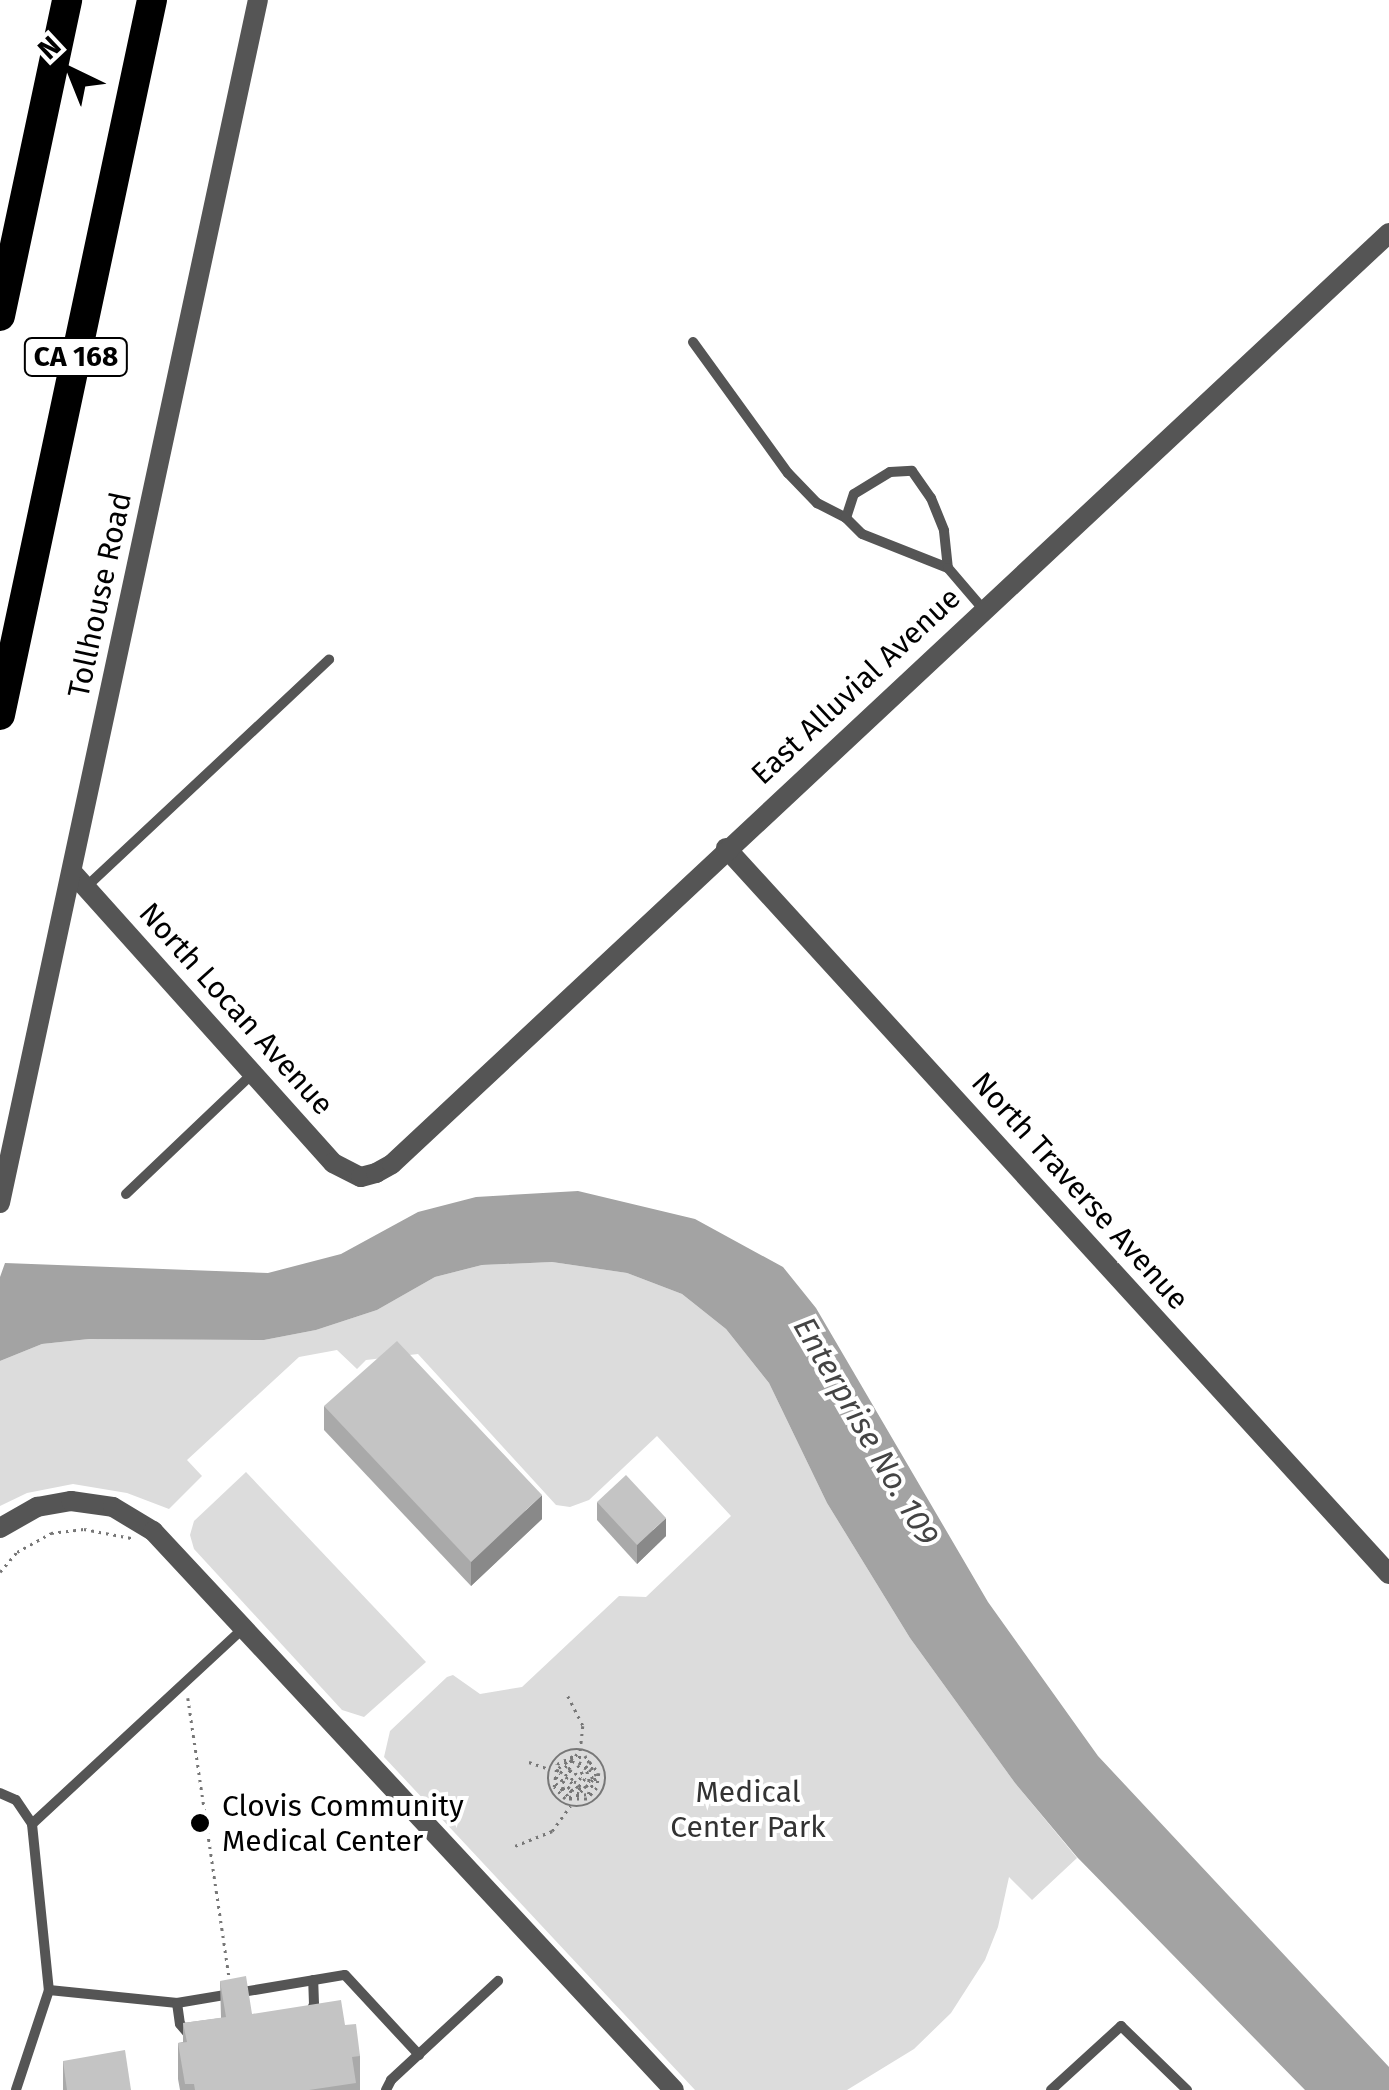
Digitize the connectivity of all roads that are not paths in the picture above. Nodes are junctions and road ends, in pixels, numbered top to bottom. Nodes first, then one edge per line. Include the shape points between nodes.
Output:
1 (66, 0) edge
2 (152, 0) edge
3 (258, 0) edge
4 (1389, 233) edge
5 (0, 316) edge
6 (693, 342) dead end
7 (846, 518) junction
8 (948, 568) junction
9 (984, 609) junction
10 (329, 660) dead end
11 (0, 715) edge
12 (726, 848) junction
13 (79, 880) junction
14 (253, 1074) junction
15 (361, 1177) joint
16 (126, 1194) dead end
17 (0, 1203) edge
18 (0, 1528) edge
19 (1389, 1574) edge
20 (244, 1628) junction
21 (0, 1794) edge
22 (32, 1824) junction
23 (314, 1980) junction
24 (498, 1981) dead end
25 (49, 1990) junction
26 (177, 2002) junction
27 (296, 2024) edge
28 (197, 2039) edge
29 (419, 2054) junction
30 (16, 2090) edge
31 (386, 2090) edge
32 (674, 2090) edge
33 (1051, 2090) edge
34 (1187, 2090) edge

1 - 5 highway, CA 168
2 - 11 highway, CA 168
3 - 13 street, Tollhouse Road
4 - 9 street, East Alluvial Avenue
6 - 7 lane via 788,473 817,503
7 - 8 lane via 862,534
7 - 8 lane via 854,494 871,481 912,471 944,531
8 - 9 lane
9 - 12 street, East Alluvial Avenue
10 - 13 lane
12 - 15 street, East Alluvial Avenue via 392,1164
12 - 19 street, North Traverse Avenue
13 - 14 street, North Locan Avenue
13 - 17 street, Tollhouse Road
14 - 15 street, North Locan Avenue via 334,1163
14 - 16 lane
18 - 20 street via 53,1502 113,1507 153,1531
20 - 22 lane
20 - 32 street
21 - 22 lane via 16,1800
22 - 25 lane
23 - 26 lane
23 - 27 lane via 312,2013
23 - 29 lane via 344,1975
24 - 29 lane
25 - 26 lane
25 - 30 lane
26 - 28 lane via 183,2030
29 - 31 lane
33 - 34 lane via 1120,2026

